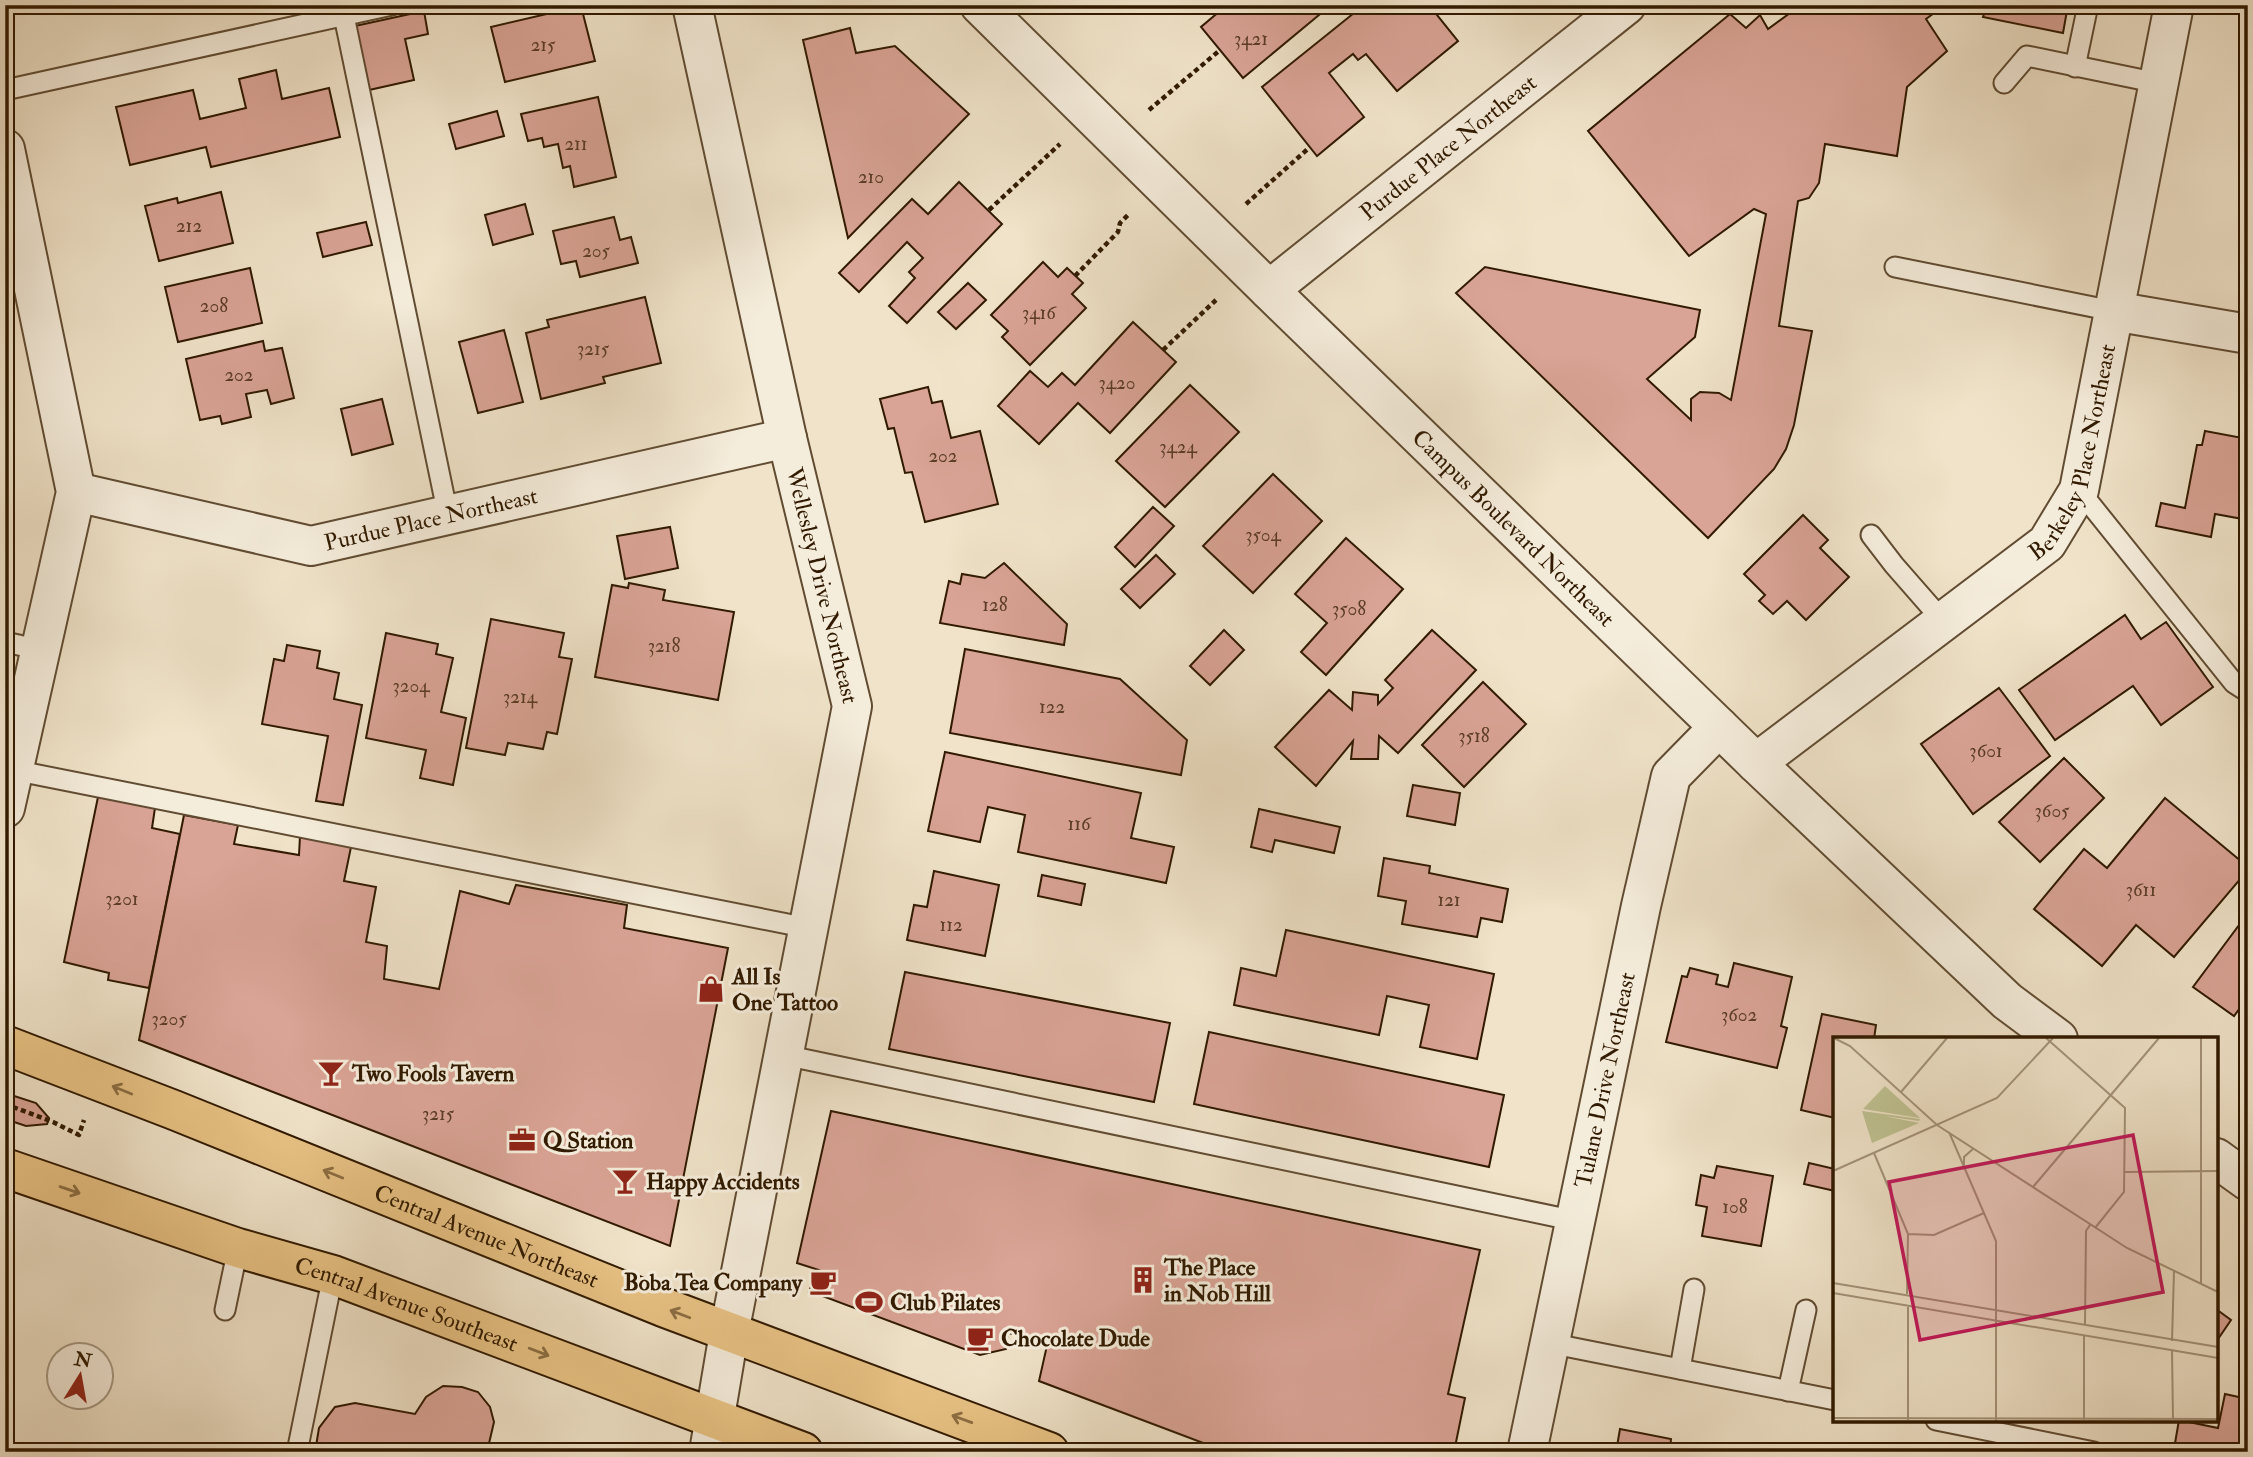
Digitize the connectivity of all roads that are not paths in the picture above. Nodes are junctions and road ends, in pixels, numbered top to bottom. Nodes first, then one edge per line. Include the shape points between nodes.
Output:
1 (392, 5) edge
2 (692, 5) edge
3 (980, 5) edge
4 (1626, 5) edge
5 (2088, 5) edge
6 (2174, 5) edge
7 (344, 16) junction
8 (2075, 66) junction
9 (2004, 83) dead end
10 (2158, 83) junction
11 (5, 90) edge
12 (5, 149) edge
13 (1895, 267) dead end
14 (1269, 290) junction
15 (2113, 311) junction
16 (2248, 334) edge
17 (787, 438) junction
18 (2079, 490) junction
19 (76, 492) junction
20 (449, 515) junction
21 (1871, 535) dead end
22 (1943, 621) junction
23 (23, 646) edge
24 (2248, 692) edge
25 (1719, 727) junction
26 (1756, 763) junction
27 (13, 770) junction
28 (5, 807) edge
29 (808, 928) junction
30 (2055, 1037) edge
31 (5, 1045) edge
32 (784, 1055) junction
33 (2218, 1158) edge
34 (5, 1168) edge
35 (2248, 1181) edge
36 (1576, 1221) junction
37 (238, 1248) junction
38 (333, 1275) junction
39 (1694, 1289) dead end
40 (225, 1310) dead end
41 (1806, 1310) dead end
42 (729, 1333) junction
43 (1549, 1343) junction
44 (1680, 1369) junction
45 (1788, 1391) junction
46 (1833, 1400) edge
47 (1946, 1422) edge
48 (712, 1435) edge
49 (297, 1452) edge
50 (803, 1452) edge
51 (1049, 1452) edge
52 (1527, 1452) edge
53 (2094, 1452) edge

1 - 7 lane
2 - 17 street, Wellesley Drive Northeast
3 - 14 street, Campus Boulevard Northeast
4 - 14 street, Purdue Place Northeast
5 - 8 lane
6 - 10 street, Berkeley Place Northeast
7 - 11 lane
7 - 20 lane
8 - 9 lane via 2027,56
8 - 10 lane
10 - 15 street, Berkeley Place Northeast
12 - 19 street
13 - 15 lane
14 - 25 street, Campus Boulevard Northeast
15 - 16 street
15 - 18 street, Berkeley Place Northeast
17 - 20 street, Purdue Place Northeast
17 - 29 street, Wellesley Drive Northeast via 852,706
18 - 22 street, Berkeley Place Northeast via 2047,544
18 - 24 lane via 2234,684
19 - 20 street, Purdue Place Northeast via 310,546
19 - 23 street
21 - 22 lane
22 - 26 street, Berkeley Place Northeast
23 - 27 street
25 - 26 street, Campus Boulevard Northeast
25 - 36 street, Tulane Drive Northeast via 1671,776
26 - 30 street, Campus Boulevard Northeast via 2007,1001
27 - 28 street
27 - 29 lane
29 - 32 street, Wellesley Drive Northeast
42 -> 31 main road, Central Avenue Northeast
32 - 36 lane
32 - 42 street, Wellesley Drive Northeast
33 - 35 street
34 -> 37 main road, Central Avenue Southeast
36 - 43 street, Tulane Drive Northeast
37 - 38 main road, Central Avenue Southeast
37 - 40 lane
38 -> 48 main road, Central Avenue Southeast
38 - 49 lane
39 - 44 lane
41 - 45 lane
42 - 48 street, Wellesley Drive Northeast
51 -> 42 main road, Central Avenue Northeast
43 - 44 lane
43 - 52 street, Tulane Drive Northeast
44 - 45 lane
45 - 46 lane
47 - 53 lane
48 - 50 main road, Central Avenue Southeast

